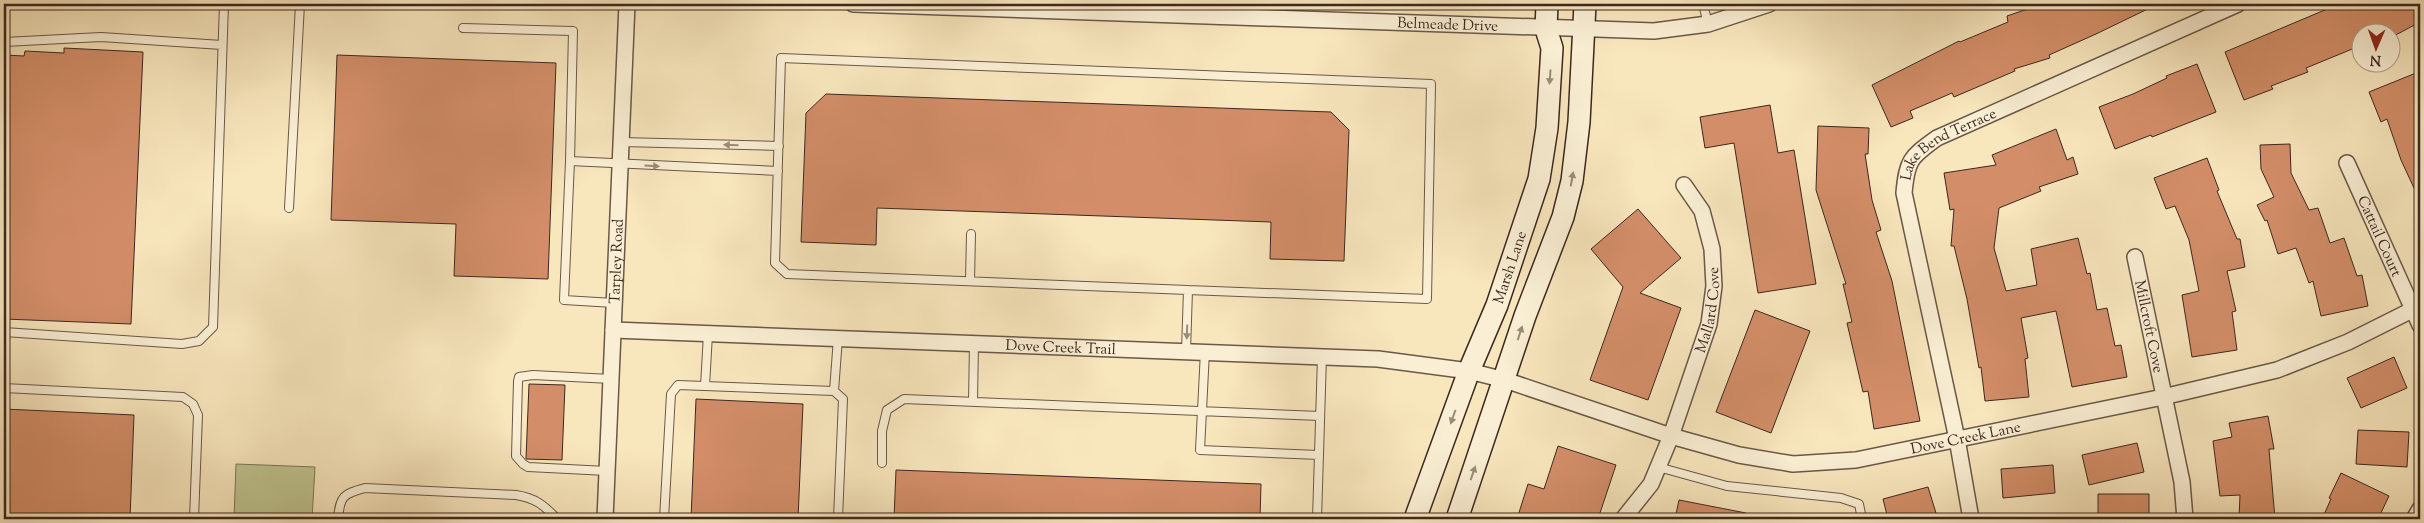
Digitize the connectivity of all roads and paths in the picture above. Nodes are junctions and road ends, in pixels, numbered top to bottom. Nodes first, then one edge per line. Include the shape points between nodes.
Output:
1 (224, 4) edge
2 (300, 4) edge
3 (627, 4) edge
4 (853, 4) edge
5 (1547, 4) edge
6 (1585, 4) edge
7 (1703, 4) edge
8 (1769, 4) edge
9 (2238, 4) edge
10 (951, 5) edge
11 (1223, 10) edge
12 (1708, 24) junction
13 (463, 28) dead end
14 (1546, 29) junction
15 (1583, 29) junction
16 (4, 42) edge
17 (222, 45) junction
18 (621, 142) junction
19 (779, 146) junction
20 (570, 161) junction
21 (2347, 163) dead end
22 (620, 164) junction
23 (778, 171) junction
24 (1684, 185) dead end
25 (289, 208) dead end
26 (972, 234) dead end
27 (2135, 257) dead end
28 (970, 281) junction
29 (1188, 290) junction
30 (614, 303) junction
31 (2417, 308) edge
32 (2420, 325) edge
33 (613, 330) junction
34 (4, 332) edge
35 (708, 334) junction
36 (838, 338) junction
37 (974, 343) junction
38 (1186, 351) junction
39 (1204, 351) junction
40 (1322, 356) junction
41 (1469, 371) junction
42 (611, 379) junction
43 (1505, 380) junction
44 (705, 386) junction
45 (4, 388) edge
46 (834, 391) junction
47 (2163, 397) junction
48 (973, 402) junction
49 (1202, 412) junction
50 (1320, 416) junction
51 (1671, 436) junction
52 (1957, 439) junction
53 (1319, 454) junction
54 (882, 463) dead end
55 (1658, 467) junction
56 (607, 471) junction
57 (2420, 509) edge
58 (194, 519) edge
59 (338, 519) edge
60 (556, 519) edge
61 (605, 519) edge
62 (664, 519) edge
63 (838, 519) edge
64 (1317, 519) edge
65 (1415, 519) edge
66 (1457, 519) edge
67 (1623, 519) edge
68 (1862, 519) edge
69 (1971, 519) edge
70 (2186, 519) edge
71 (2414, 519) edge

1 - 17 lane
2 - 25 lane
3 - 18 street, Tarpley Road
4 - 10 street, Belmeade Drive
5 - 14 main road, Marsh Lane
6 - 15 main road, Marsh Lane
7 - 12 lane
8 - 12 street, Belmeade Drive
9 - 52 street, Lake Bend Terrace via 1937,138 1913,156 1906,172 1904,193
10 - 11 street, Belmeade Drive
11 - 14 street, Belmeade Drive
12 - 15 street, Belmeade Drive via 1654,31
13 - 20 lane via 573,31
14 - 15 street, Belmeade Drive
14 -> 41 main road, Marsh Lane via 1552,48 1547,128 1539,179 1497,306
43 -> 15 main road, Marsh Lane via 1563,217 1572,181 1579,122
16 - 17 lane via 101,37
17 - 34 lane via 213,327 199,341 182,344
19 -> 18 lane
18 - 22 street, Tarpley Road
19 - 23 lane
19 - 29 lane via 781,58 1431,84 1427,298
20 - 22 lane
20 - 30 lane via 564,300
21 - 31 street, Cattail Court
22 -> 23 lane
22 - 30 street, Tarpley Road
23 - 28 lane via 775,263 787,274
24 - 51 street, Mallard Cove via 1702,211 1712,249 1714,286 1709,324
26 - 28 lane
27 - 47 street, Millcroft Cove
28 - 29 lane
29 -> 38 lane
30 - 33 street, Tarpley Road
31 - 32 street, Cattail Court
31 - 47 street, Dove Creek Lane via 2348,342 2277,370
33 - 35 street, Dove Creek Trail
33 - 42 street, Tarpley Road
35 - 36 street, Dove Creek Trail
35 - 44 lane
36 - 37 street, Dove Creek Trail
36 - 46 lane
37 - 38 street, Dove Creek Trail
37 - 48 lane
38 - 39 street, Dove Creek Trail
39 - 40 street, Dove Creek Trail
39 - 49 lane
40 - 41 street, Dove Creek Trail
40 - 50 lane
41 - 43 street, Dove Creek Trail
41 -> 65 main road, Marsh Lane
42 - 56 street, Tarpley Road
42 - 56 lane via 533,375 519,377 518,390 516,456 522,464
43 - 51 street, Dove Creek Lane
66 -> 43 main road, Marsh Lane
44 - 46 lane
44 - 62 lane via 678,385 671,394
45 - 58 lane via 183,397 193,404 198,415
46 - 63 lane via 843,399
47 - 52 street, Dove Creek Lane
47 - 70 street, Millcroft Cove via 2182,482
48 - 49 lane
48 - 54 lane via 904,399 887,410 882,431
49 - 50 lane
49 - 53 lane via 1200,450
50 - 53 lane
51 - 52 street, Dove Creek Lane via 1739,455 1793,464 1856,460
51 - 55 street, Mallard Cove
52 - 69 street, Lake Bend Terrace
53 - 64 lane
55 - 67 street, Mallard Cove via 1651,484
55 - 68 lane via 1727,486 1841,498 1859,504
56 - 61 street, Tarpley Road
57 - 71 street
59 - 60 lane via 342,498 365,488 516,495 541,503

